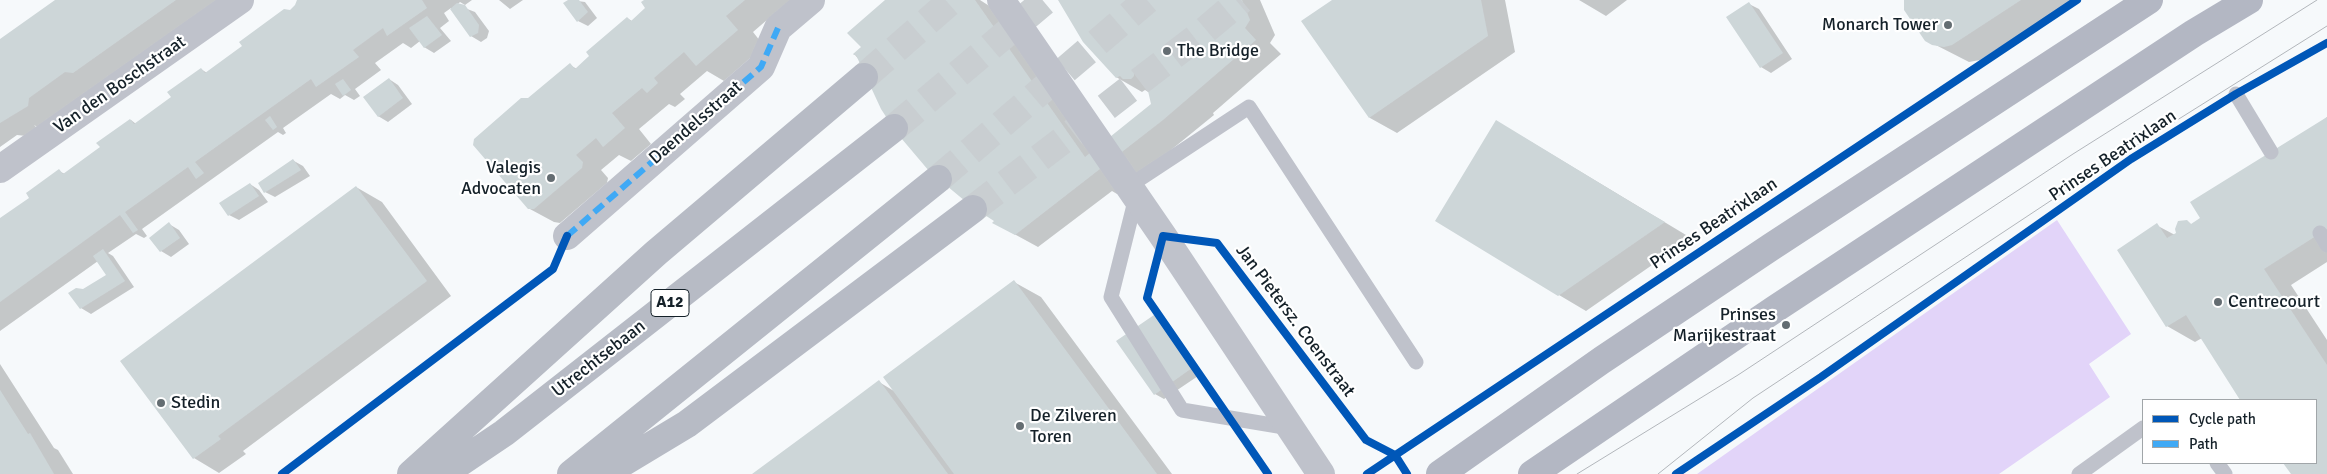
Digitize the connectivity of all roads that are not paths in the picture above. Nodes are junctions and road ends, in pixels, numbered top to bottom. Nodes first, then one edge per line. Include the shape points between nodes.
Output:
1 (240, 0) edge
2 (811, 0) edge
3 (1000, 0) edge
4 (2149, 0) edge
5 (2249, 0) edge
6 (864, 77) tunnel mouth
7 (2236, 94) dead end
8 (894, 128) tunnel mouth
9 (2271, 152) dead end
10 (0, 169) edge
11 (938, 179) tunnel mouth
12 (1132, 191) junction
13 (973, 208) tunnel mouth
14 (567, 236) dead end
15 (1416, 362) dead end
16 (1290, 428) junction
17 (2142, 429) edge
18 (411, 474) edge
19 (443, 474) edge
20 (571, 474) edge
21 (604, 474) edge
22 (1321, 474) edge
23 (1440, 474) edge
24 (1532, 474) edge
25 (2079, 474) edge

1 - 10 street, Van den Boschstraat
2 - 14 street, Daendelsstraat via 778,28 760,67
3 - 12 street
4 - 23 street via 1602,360
5 - 24 street via 1784,303
6 - 18 main road via 656,253
7 - 9 lane
8 - 19 main road, Utrechtsebaan / A12 via 504,432
11 - 20 main road
12 - 15 lane via 1249,107
12 - 16 street
12 - 16 lane via 1111,297 1182,410
13 - 21 main road via 687,424
16 - 22 street
17 - 25 lane

